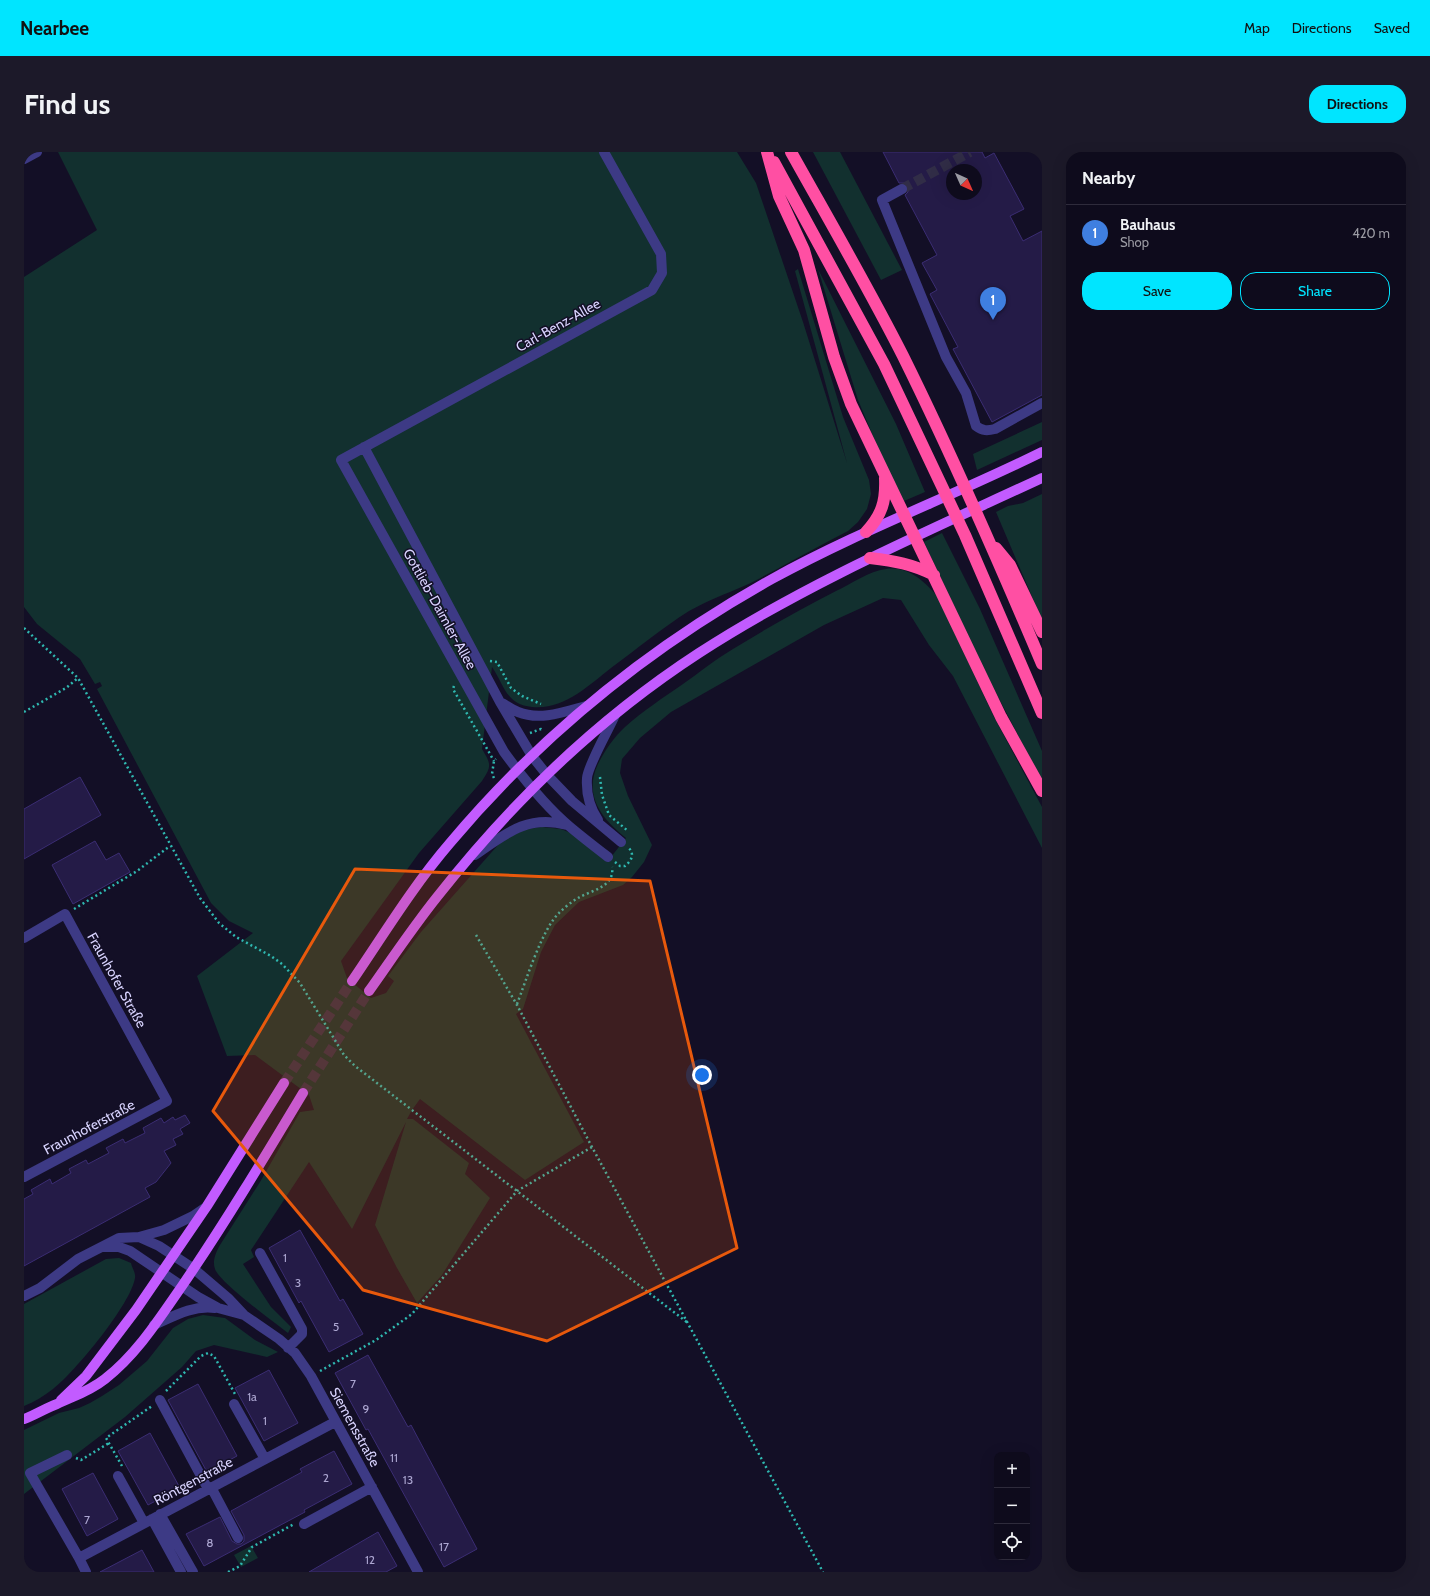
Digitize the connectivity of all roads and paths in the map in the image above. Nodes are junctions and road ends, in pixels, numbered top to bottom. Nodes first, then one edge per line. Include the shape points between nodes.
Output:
1 (37, 152) edge
2 (604, 152) edge
3 (768, 152) edge
4 (791, 152) edge
5 (24, 159) edge
6 (902, 189) tunnel mouth
7 (1042, 403) edge
8 (364, 447) junction
9 (1042, 452) edge
10 (342, 460) joint
11 (885, 476) junction
12 (1042, 478) edge
13 (905, 515) junction
14 (866, 532) junction
15 (915, 536) junction
16 (988, 538) junction
17 (870, 558) junction
18 (934, 575) junction
19 (24, 628) edge
20 (1042, 632) edge
21 (477, 659) junction
22 (1042, 664) edge
23 (78, 678) junction
24 (500, 702) junction
25 (586, 706) junction
26 (24, 712) edge
27 (1042, 713) edge
28 (616, 715) junction
29 (542, 716) junction
30 (541, 729) dead end
31 (532, 756) junction
32 (517, 770) junction
33 (547, 775) junction
34 (600, 776) dead end
35 (532, 789) junction
36 (1042, 791) edge
37 (568, 826) junction
38 (602, 827) junction
39 (628, 831) dead end
40 (621, 842) joint
41 (170, 846) junction
42 (608, 857) junction
43 (468, 860) junction
44 (65, 914) junction
45 (476, 935) dead end
46 (24, 938) edge
47 (352, 981) tunnel mouth
48 (369, 991) tunnel mouth
49 (517, 1004) junction
50 (284, 1083) tunnel mouth
51 (303, 1093) tunnel mouth
52 (167, 1101) joint
53 (592, 1147) junction
54 (24, 1177) edge
55 (516, 1191) junction
56 (207, 1206) junction
57 (139, 1237) junction
58 (102, 1247) junction
59 (260, 1253) dead end
60 (173, 1255) junction
61 (194, 1269) junction
62 (162, 1273) junction
63 (182, 1286) junction
64 (24, 1296) edge
65 (218, 1308) junction
66 (244, 1315) junction
67 (688, 1323) junction
68 (154, 1325) junction
69 (288, 1348) junction
70 (311, 1376) junction
71 (160, 1400) junction
72 (235, 1400) joint
73 (57, 1404) junction
74 (24, 1419) edge
75 (336, 1422) junction
76 (106, 1438) dead end
77 (109, 1443) dead end
78 (67, 1455) joint
79 (265, 1459) junction
80 (118, 1476) dead end
81 (372, 1487) junction
82 (210, 1488) junction
83 (152, 1519) junction
84 (304, 1524) joint
85 (238, 1538) dead end
86 (79, 1558) junction
87 (86, 1572) edge
88 (181, 1572) edge
89 (193, 1572) edge
90 (228, 1572) edge
91 (418, 1572) edge
92 (823, 1572) edge

1 - 5 street
2 - 8 street, Carl-Benz-Allee via 661,254 662,273 652,290
3 - 11 highway via 779,196 804,250 844,385
3 - 27 highway via 884,364 965,535
4 - 16 highway via 903,356
6 - 7 street via 882,200 946,357 966,393 976,426 988,431 995,429
8 - 10 street, Carl-Benz-Allee
8 - 21 street, Gottlieb-Daimler-Allee
9 - 13 main road
10 - 32 street, Gottlieb-Daimler-Allee via 495,736
11 - 13 highway
11 - 14 highway via 886,490 882,508 875,523
12 - 15 main road
13 - 14 main road
13 - 15 highway
14 - 25 main road via 720,610 644,661
15 - 17 main road
15 - 18 highway
16 - 20 highway via 1010,565
16 - 22 highway
17 - 18 highway via 898,561 919,567
17 - 28 main road via 745,624 674,671
18 - 36 highway via 1001,717
19 - 23 path
21 - 24 street, Gottlieb-Daimler-Allee
21 - 29 path via 497,662 511,688 541,704
23 - 26 path via 66,688
23 - 41 path
24 - 29 street via 518,712
24 - 31 street, Gottlieb-Daimler-Allee
25 - 29 street
25 - 31 main road
28 - 33 main road
28 - 38 street via 587,778 592,810
29 - 30 path
31 - 32 main road
31 - 33 street, Gottlieb-Daimler-Allee
32 - 35 street, Gottlieb-Daimler-Allee
32 - 47 main road via 448,844 416,886
33 - 35 main road
33 - 38 street, Gottlieb-Daimler-Allee
34 - 39 path via 602,795 609,814
35 - 37 street, Gottlieb-Daimler-Allee
35 - 43 main road
37 - 42 street, Gottlieb-Daimler-Allee
37 - 43 street via 545,821 527,823 507,832
38 - 40 street, Gottlieb-Daimler-Allee
40 - 42 path via 632,852 629,863 620,866
41 - 44 path via 137,871
41 - 55 path via 200,898 219,923 236,937 282,964 300,983 333,1039 349,1060
42 - 49 path via 613,867 610,882 576,899 555,916 547,929
43 - 48 main road via 418,922
44 - 46 street
44 - 52 street, Fraunhofer Straße
45 - 49 path
49 - 53 path
50 - 56 main road
51 - 61 main road via 251,1181
52 - 54 street, Fraunhoferstraße
53 - 55 path
53 - 67 path
55 - 67 path
55 - 70 path via 412,1314 376,1340
56 - 57 street via 172,1227
56 - 60 main road
57 - 58 street via 119,1238
57 - 60 street, Siemensstraße
58 - 62 street, Siemensstraße via 119,1247 130,1251
58 - 64 street via 78,1259 40,1288
59 - 69 street via 302,1329 302,1334
60 - 61 street, Siemensstraße
60 - 62 main road
61 - 63 main road
61 - 66 street, Siemensstraße
62 - 63 street, Siemensstraße
62 - 73 main road via 86,1376
63 - 65 street, Siemensstraße
63 - 68 main road
65 - 66 street, Siemensstraße
65 - 68 street, Siemensstraße via 204,1306
66 - 69 street, Siemensstraße
67 - 92 path
68 - 73 main road via 138,1347 106,1379 86,1392
69 - 70 street, Siemensstraße via 295,1353
70 - 75 street, Siemensstraße
71 - 72 path via 201,1356 208,1353 214,1356
71 - 76 path
71 - 82 street
72 - 79 street
73 - 74 main road
75 - 79 street, Röntgenstraße
75 - 81 street, Siemensstraße
77 - 78 path via 80,1460
78 - 86 street via 30,1473
79 - 82 street, Röntgenstraße
80 - 83 street
81 - 84 street
81 - 91 street, Siemensstraße
82 - 83 street, Röntgenstraße
82 - 85 street
83 - 86 street, Röntgenstraße
83 - 88 street
83 - 89 street
84 - 90 path via 298,1522 252,1547 240,1566
86 - 87 street

